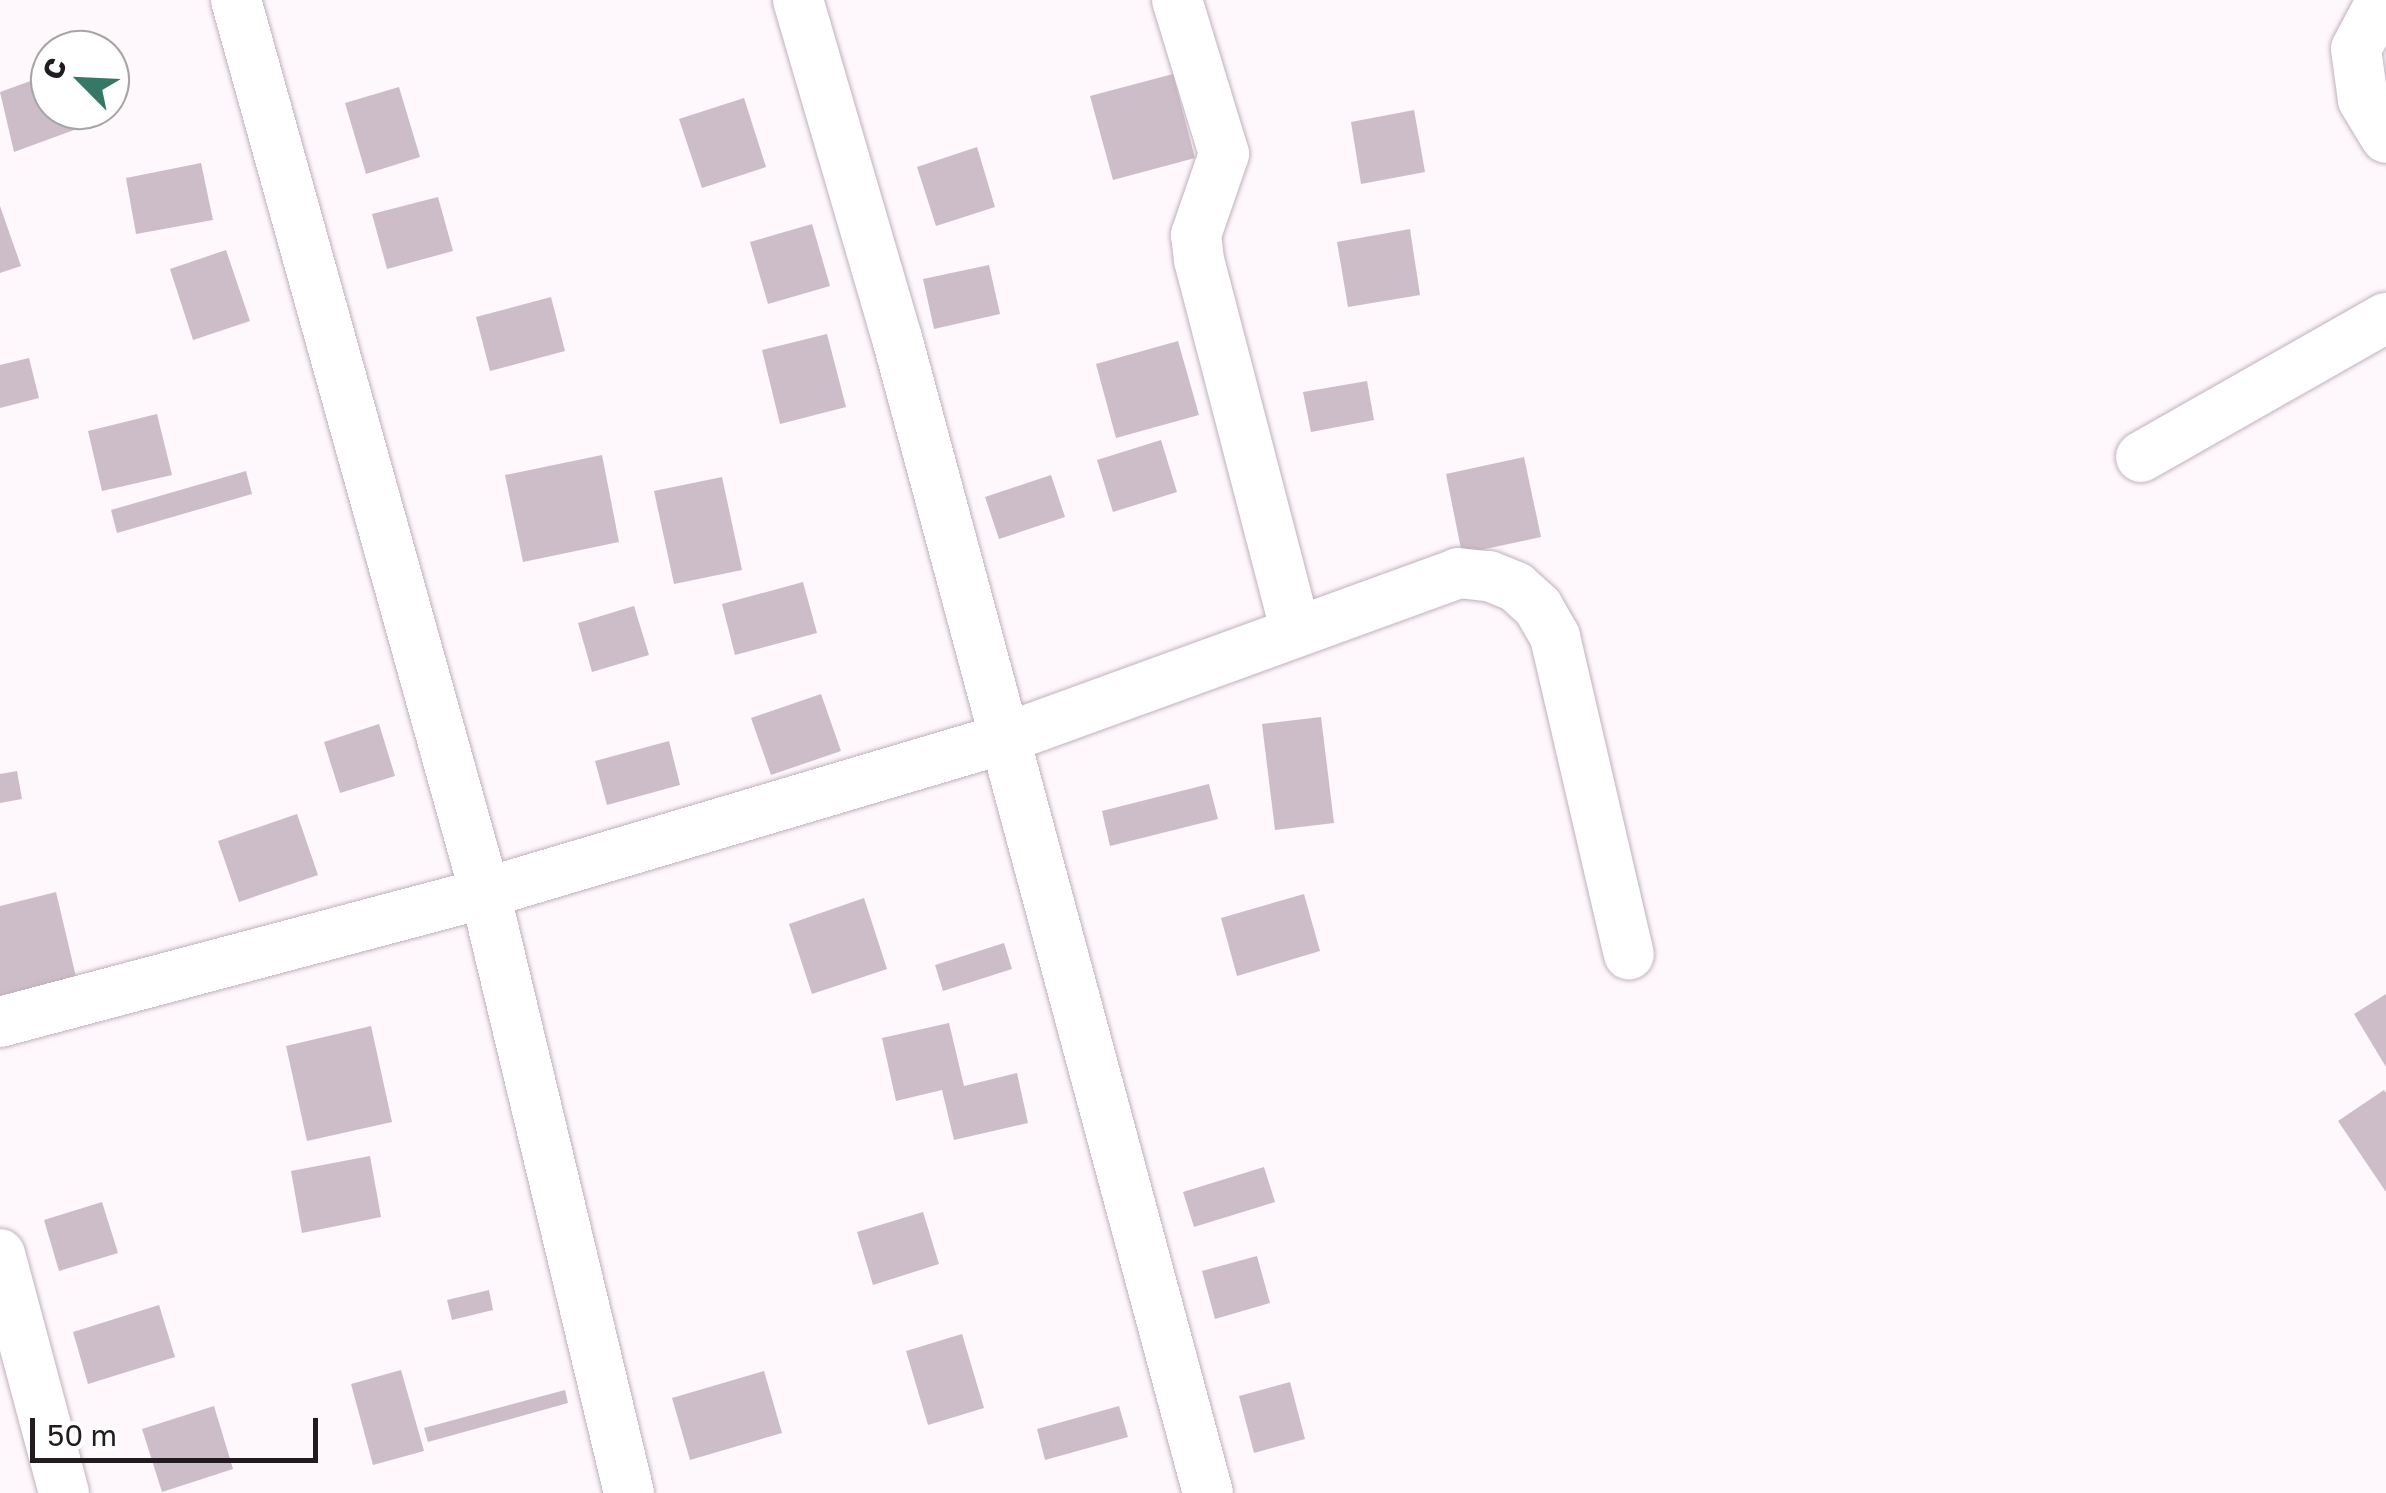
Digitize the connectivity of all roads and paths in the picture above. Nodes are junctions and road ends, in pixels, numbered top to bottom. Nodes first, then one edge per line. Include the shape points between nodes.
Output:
1 (236, 0) edge
2 (798, 0) edge
3 (1177, 0) edge
4 (2382, 0) edge
5 (2386, 138) edge
6 (2386, 318) edge
7 (2141, 457) dead end
8 (1296, 632) junction
9 (1003, 739) junction
10 (486, 893) junction
11 (1629, 955) dead end
12 (0, 1022) edge
13 (0, 1254) edge
14 (64, 1493) edge
15 (630, 1493) edge
16 (1208, 1493) edge

1 - 10 street
2 - 9 street via 897,338
3 - 8 street via 1224,154 1196,234 1199,260
4 - 5 street via 2356,48 2362,100
6 - 7 street
8 - 9 street
8 - 11 street via 1458,573 1489,576 1538,607 1555,638
9 - 10 street
9 - 16 street
10 - 12 street
10 - 15 street
13 - 14 street

